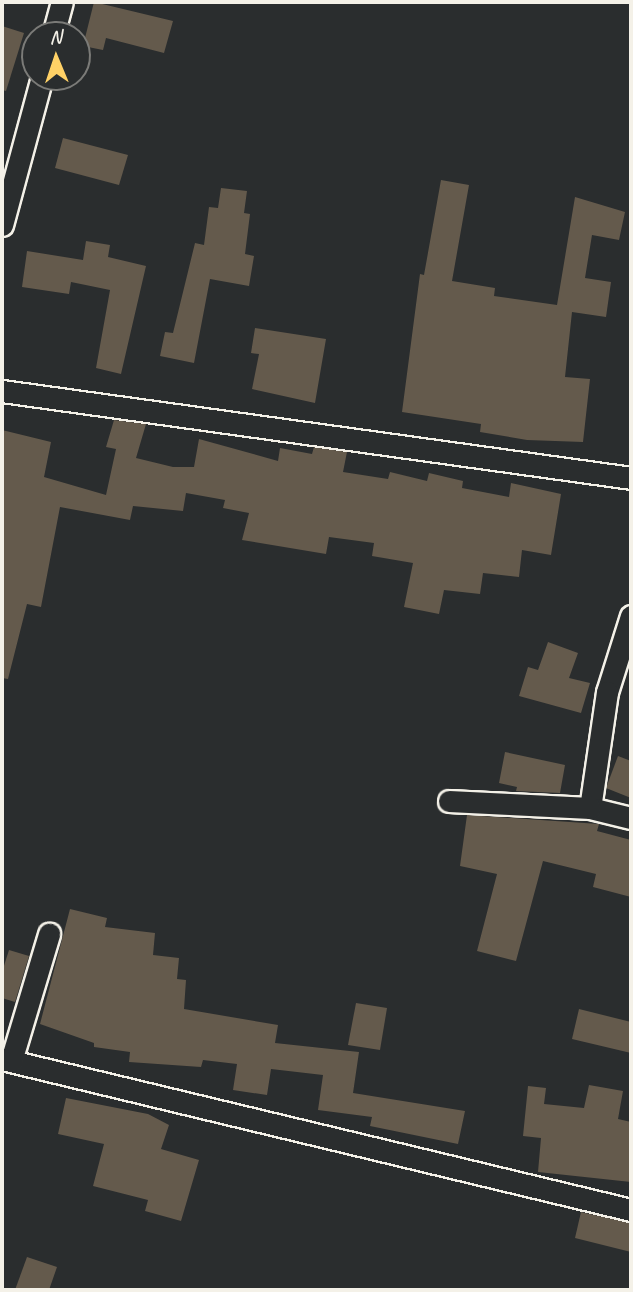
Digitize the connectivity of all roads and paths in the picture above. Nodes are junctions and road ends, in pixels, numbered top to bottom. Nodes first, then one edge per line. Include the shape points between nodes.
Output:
1 (62, 2) edge
2 (57, 21) edge
3 (38, 91) edge
4 (2, 225) edge
5 (2, 391) edge
6 (631, 478) edge
7 (631, 616) edge
8 (449, 801) dead end
9 (590, 808) junction
10 (631, 818) edge
11 (49, 934) dead end
12 (6, 1060) edge
13 (631, 1210) edge

1 - 2 street
3 - 4 street
5 - 6 street
7 - 9 street via 607,692
8 - 9 street
9 - 10 street
11 - 12 street
12 - 13 street

